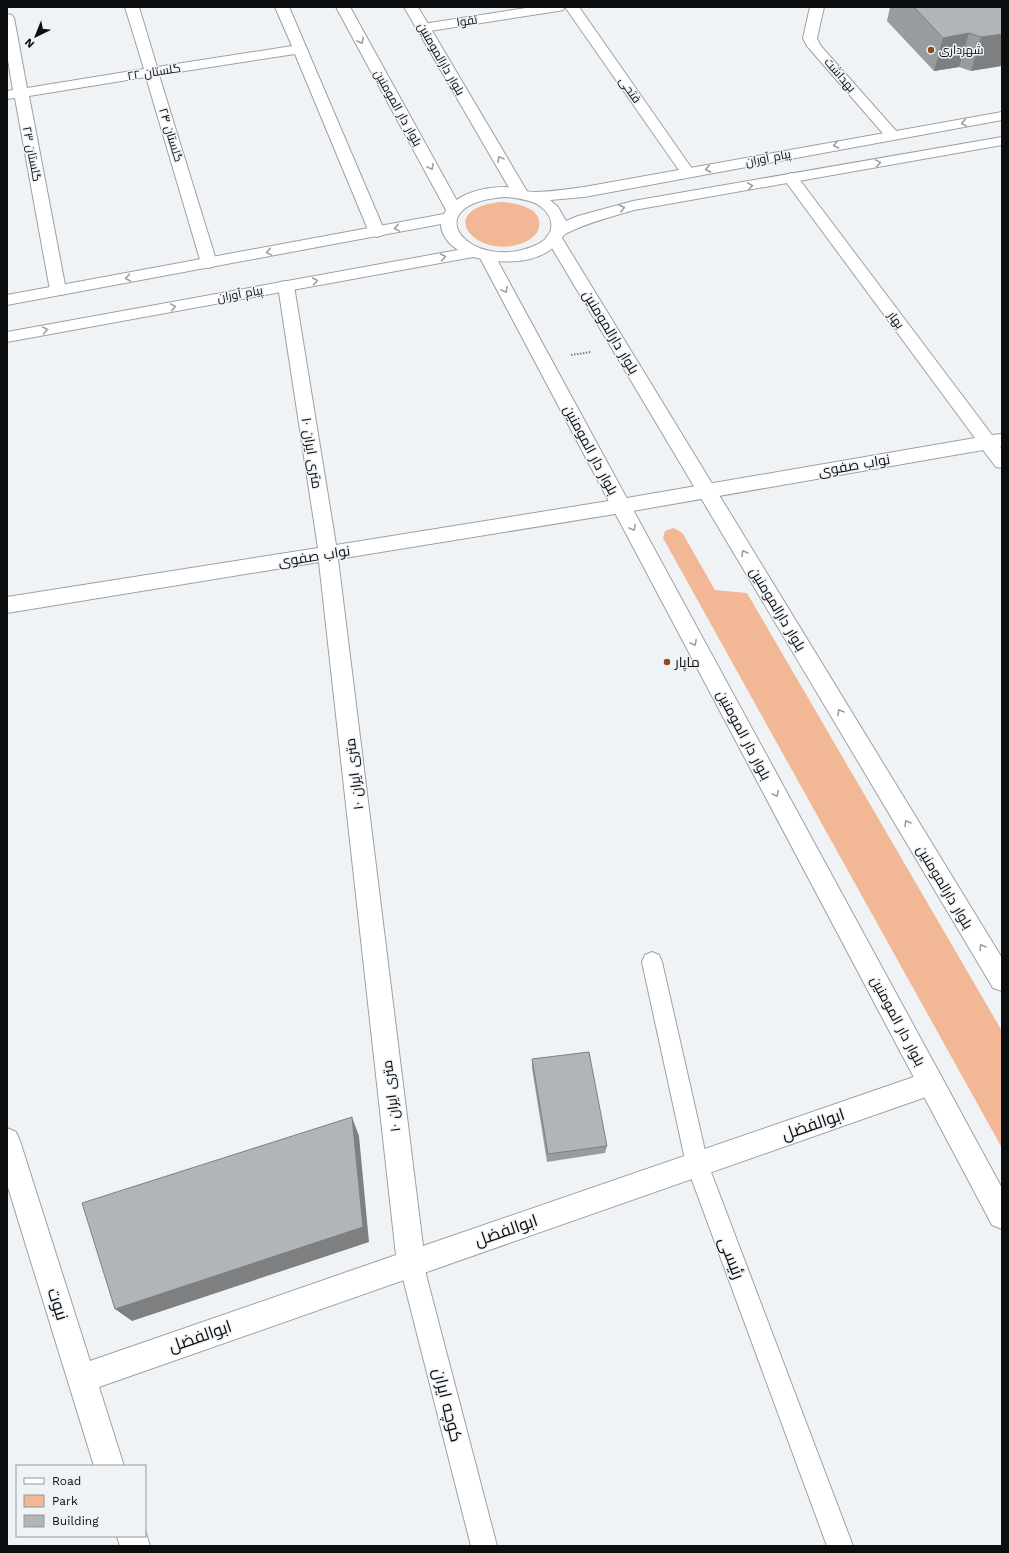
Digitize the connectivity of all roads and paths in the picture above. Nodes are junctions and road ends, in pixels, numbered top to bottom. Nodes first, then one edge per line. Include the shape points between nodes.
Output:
1 (132, 7) edge
2 (282, 7) edge
3 (343, 7) edge
4 (411, 7) edge
5 (558, 7) edge
6 (572, 7) edge
7 (817, 7) edge
8 (7, 18) edge
9 (423, 28) junction
10 (301, 49) junction
11 (152, 72) junction
12 (14, 94) edge
13 (1002, 116) edge
14 (892, 135) junction
15 (1002, 142) edge
16 (688, 173) junction
17 (790, 178) junction
18 (584, 192) junction
19 (527, 195) junction
20 (605, 212) junction
21 (452, 214) junction
22 (378, 232) junction
23 (557, 234) junction
24 (480, 254) junction
25 (209, 263) junction
26 (286, 286) junction
27 (58, 290) junction
28 (7, 300) edge
29 (7, 337) edge
30 (620, 347) junction
31 (542, 360) junction
32 (995, 441) edge
33 (1002, 462) edge
34 (706, 491) junction
35 (621, 506) junction
36 (328, 553) junction
37 (7, 605) edge
38 (652, 962) dead end
39 (1002, 980) edge
40 (931, 1083) junction
41 (7, 1141) edge
42 (697, 1164) junction
43 (1002, 1215) edge
44 (411, 1263) junction
45 (82, 1378) junction
46 (110, 1465) edge
47 (484, 1546) edge
48 (840, 1546) edge

1 - 11 street, گلستان ۲۴
2 - 10 street
3 -> 21 street, بلوار دار المومنین
4 - 9 street, بلوار دارالمومنین
5 - 9 street, تقوا
6 - 16 street, فتحی
7 - 14 street, بهداشت via 810,38 814,46
8 - 12 street, گلستان ۲۳
19 -> 9 street, بلوار دارالمومنین
10 - 11 street, گلستان ۲۲
10 - 22 street
11 - 12 street, گلستان ۲۲
11 - 25 street, گلستان ۲۴
12 - 27 street, گلستان ۲۳
13 -> 14 street, پیام آوران
14 -> 16 street, پیام آوران
17 -> 15 street, پیام آوران
16 - 18 street, پیام آوران
20 -> 17 street, پیام آوران
17 - 32 street, بهار
18 - 19 street, پیام آوران
18 - 20 street via 584,205 589,209
19 - 21 street via 489,193 469,199
19 - 23 street via 545,203 554,211 559,220
20 - 23 street, پیام آوران via 583,219
21 -> 22 street
21 - 24 street via 449,228 453,237 461,245
22 -> 25 street
23 - 24 street via 546,246 534,252 508,257
23 - 30 street, بلوار دارالمومنین
26 -> 24 street, پیام آوران
24 -> 31 street, بلوار دار المومنین
25 -> 27 street
29 -> 26 street, پیام آوران
26 - 36 street, ۱۰ متری ایران
27 - 28 street
30 - 31 path
30 - 34 street, بلوار دارالمومنین
31 - 35 street, بلوار دار المومنین
32 - 33 street, بهار
32 - 34 street, نواب صفوی
34 - 35 street, نواب صفوی
39 -> 34 street, بلوار دارالمومنین
35 - 36 street, نواب صفوی
35 -> 40 street, بلوار دار المومنین
36 - 37 street, نواب صفوی
36 - 44 street, ۱۰ متری ایران
38 - 42 lane, رئیسی
40 - 42 street, ابوالفضل
40 - 43 street, بلوار دار المومنین
41 - 45 street, نبوت
42 - 44 street, ابوالفضل
42 - 48 lane, رئیسی
44 - 45 street, ابوالفضل
44 - 47 lane, کوچه ایران
45 - 46 street, نبوت

